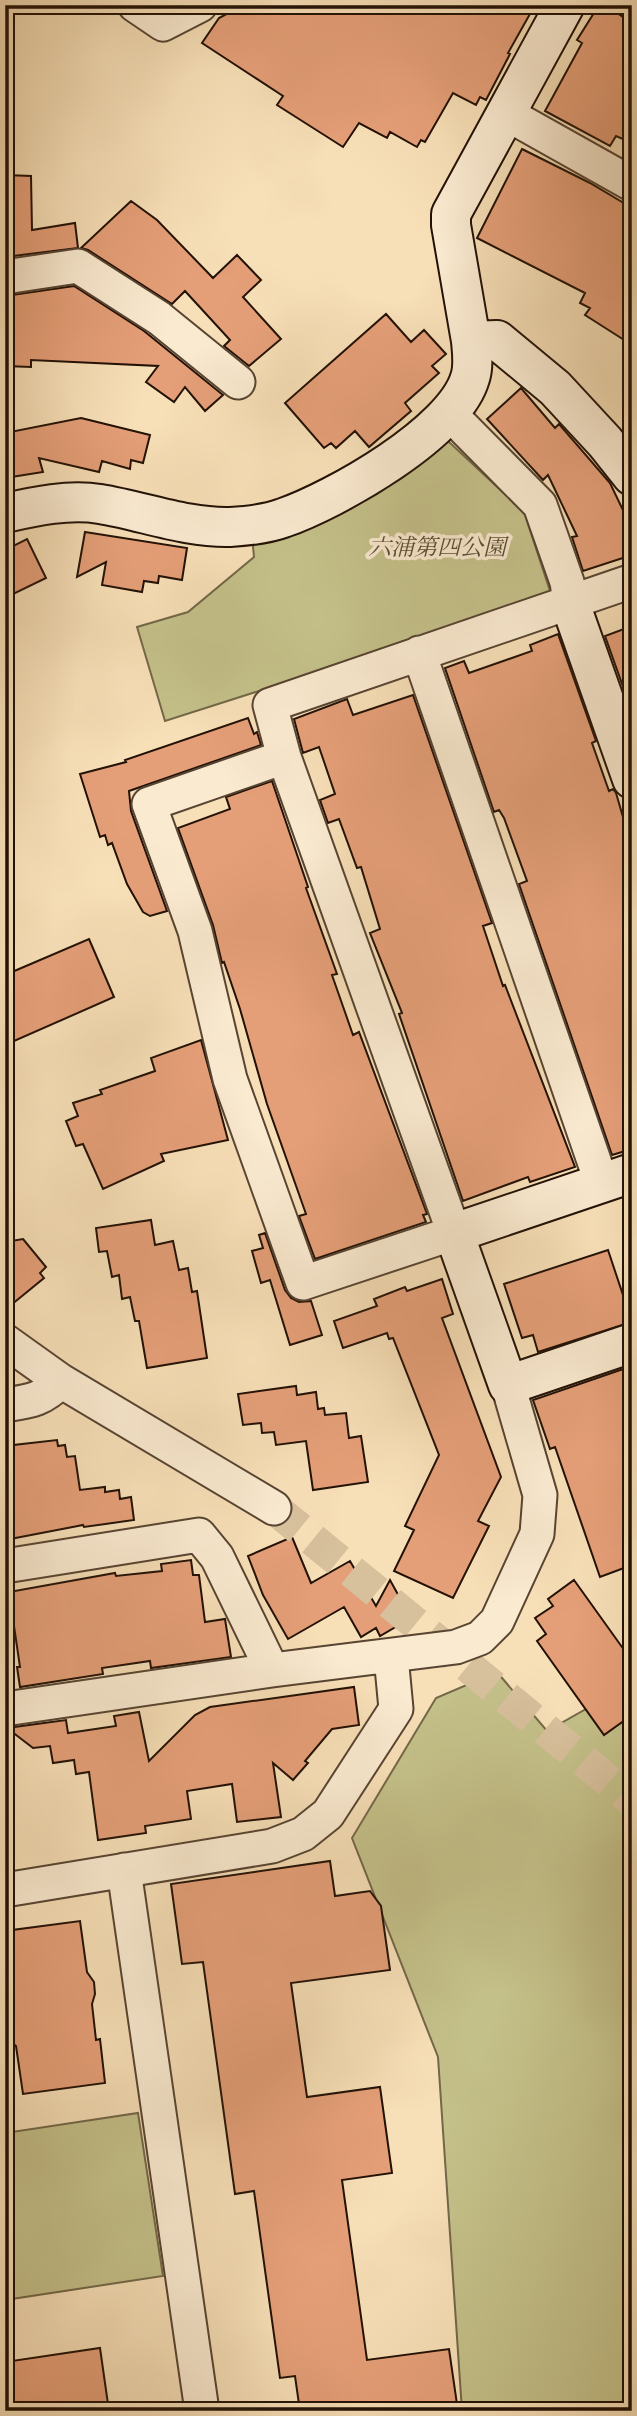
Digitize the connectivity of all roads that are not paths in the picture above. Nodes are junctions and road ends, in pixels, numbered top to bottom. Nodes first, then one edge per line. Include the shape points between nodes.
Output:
1 (135, 5) edge
2 (200, 5) edge
3 (565, 5) edge
4 (507, 114) junction
5 (632, 184) edge
6 (5, 276) edge
7 (471, 341) junction
8 (237, 382) dead end
9 (449, 413) junction
10 (632, 477) edge
11 (5, 513) edge
12 (632, 581) edge
13 (570, 603) junction
14 (419, 653) junction
15 (284, 757) junction
16 (632, 779) edge
17 (617, 1179) edge
18 (454, 1233) junction
19 (5, 1341) edge
20 (632, 1343) edge
21 (61, 1381) junction
22 (508, 1385) junction
23 (5, 1405) edge
24 (274, 1508) tunnel mouth
25 (5, 1566) edge
26 (391, 1656) junction
27 (272, 1670) junction
28 (5, 1709) edge
29 (124, 1870) junction
30 (5, 1890) edge
31 (202, 2411) edge

1 - 2 street via 163,24
3 - 4 street
4 - 5 street
4 - 7 street via 452,214
6 - 8 street via 78,267 159,318
7 - 9 street via 471,378
7 - 10 street via 497,340 555,388
9 - 11 street via 394,460 282,519 229,527 190,524 98,503 66,502
9 - 13 street via 540,505
12 - 13 street
13 - 14 street
13 - 16 street
14 - 15 street via 270,705
14 - 17 street
15 - 18 street
15 - 18 street via 149,804 195,931 230,1079 303,1283
17 - 18 street
18 - 22 street
19 - 21 street
20 - 22 street
21 - 23 street via 47,1395
21 - 24 street
22 - 26 street via 540,1495 537,1534 497,1621 480,1638 456,1647
25 - 27 street via 199,1535 217,1557
26 - 27 street
26 - 29 street via 396,1709 328,1814 303,1834 272,1846
27 - 28 street
29 - 30 street
29 - 31 street

